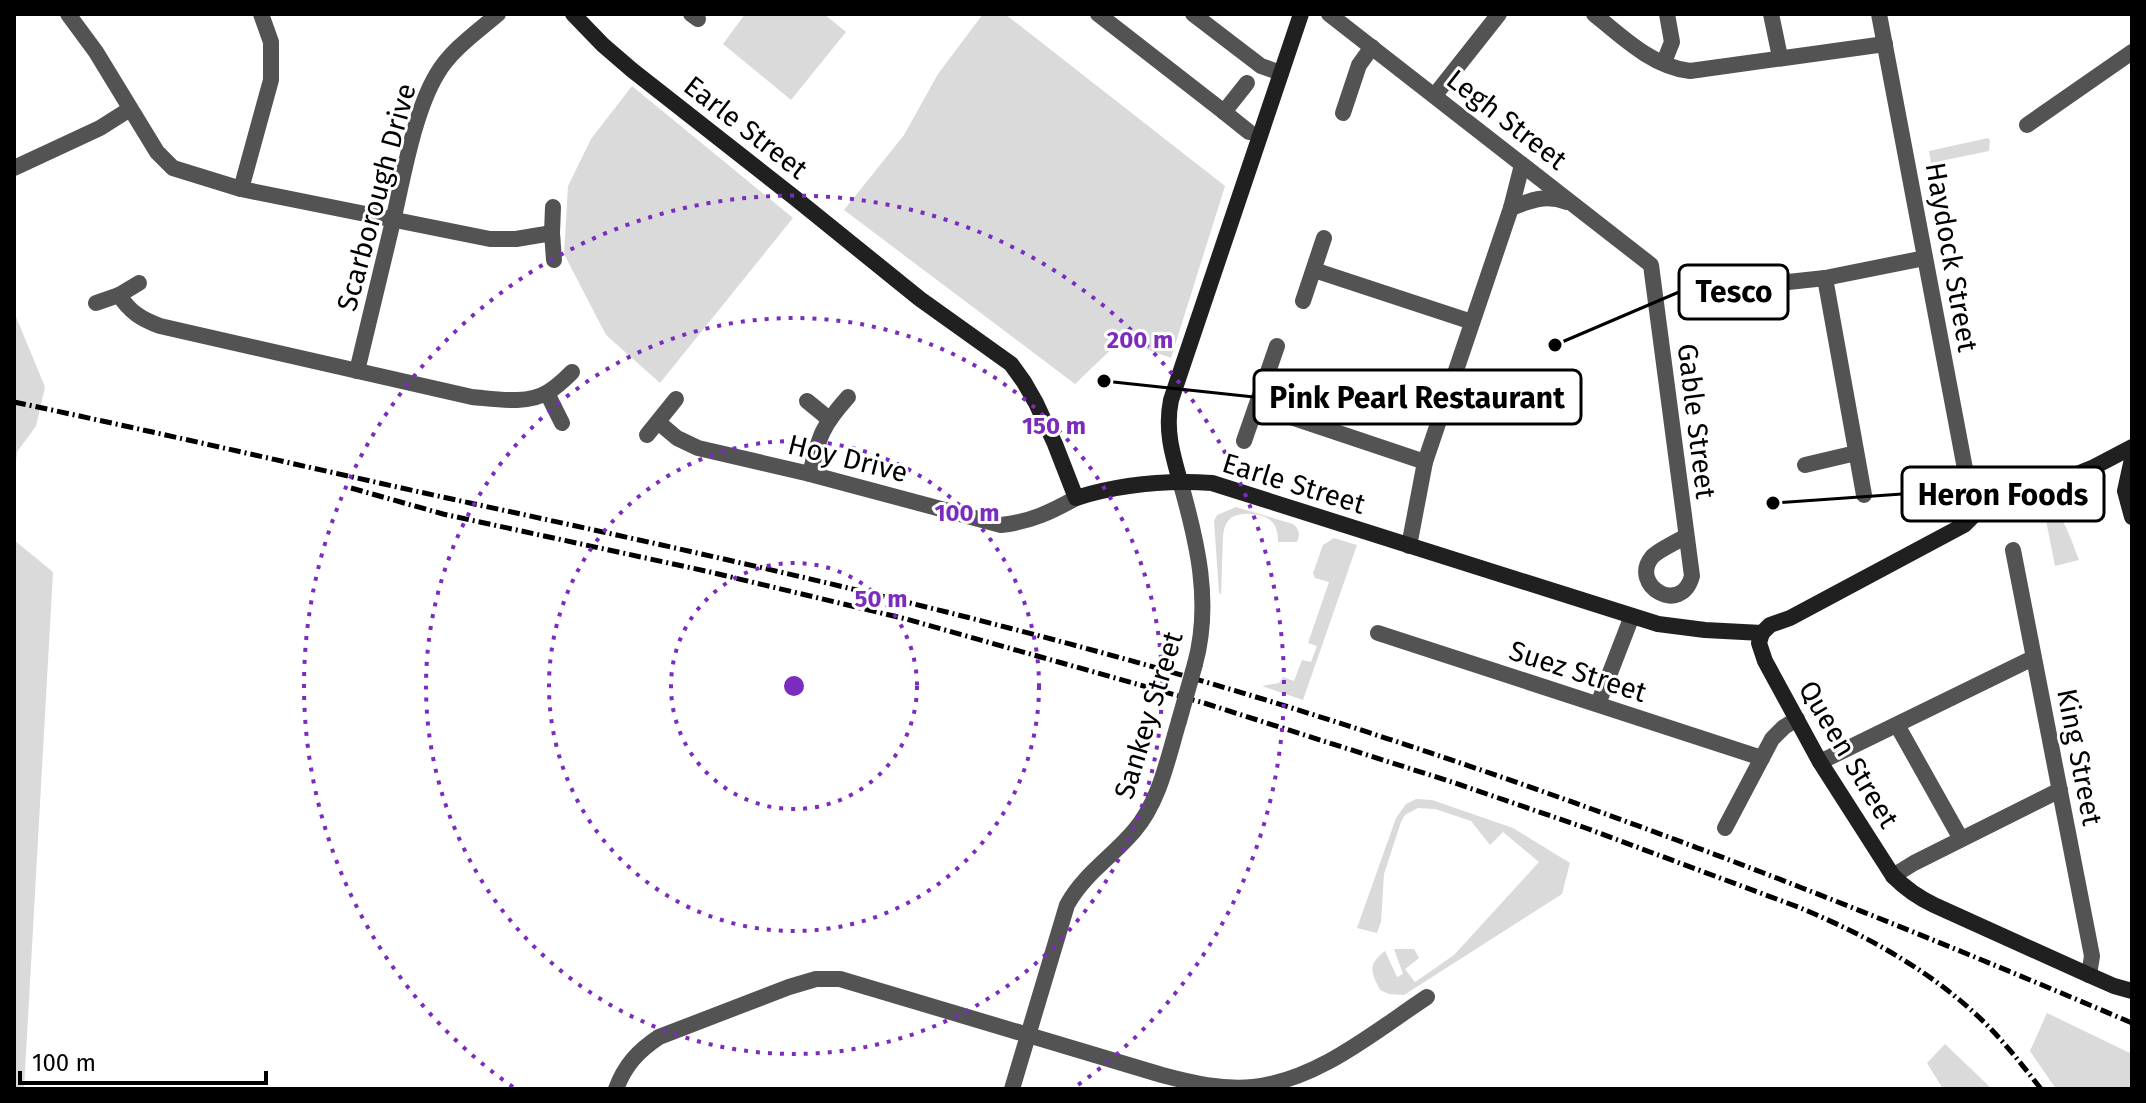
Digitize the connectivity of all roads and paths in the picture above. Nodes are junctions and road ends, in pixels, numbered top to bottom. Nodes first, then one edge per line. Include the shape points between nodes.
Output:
1 (68, 14) edge
2 (261, 14) edge
3 (498, 14) edge
4 (1098, 14) edge
5 (1193, 14) edge
6 (1301, 14) edge
7 (1329, 14) edge
8 (1499, 14) edge
9 (1594, 14) edge
10 (1667, 14) edge
11 (1771, 14) edge
12 (1879, 14) edge
13 (580, 17) edge
14 (1885, 44) junction
15 (1372, 47) junction
16 (2132, 52) edge
17 (1780, 57) junction
18 (1664, 62) junction
19 (1281, 73) junction
20 (1247, 83) dead end
21 (1435, 95) junction
22 (1898, 108) junction
23 (130, 109) junction
24 (1880, 110) dead end
25 (1224, 112) junction
26 (1343, 113) dead end
27 (2027, 125) dead end
28 (1249, 132) dead end
29 (1522, 165) junction
30 (14, 168) edge
31 (241, 189) junction
32 (1572, 204) junction
33 (553, 207) dead end
34 (1511, 208) junction
35 (393, 221) junction
36 (552, 233) junction
37 (1324, 238) dead end
38 (1925, 258) junction
39 (554, 260) dead end
40 (1651, 265) joint
41 (1314, 270) junction
42 (1833, 271) junction
43 (139, 283) dead end
44 (1734, 288) dead end
45 (119, 295) junction
46 (1303, 301) dead end
47 (96, 303) dead end
48 (1472, 322) junction
49 (1277, 346) dead end
50 (357, 371) junction
51 (572, 372) dead end
52 (547, 393) junction
53 (848, 397) dead end
54 (676, 399) dead end
55 (807, 401) dead end
56 (1258, 406) junction
57 (829, 419) junction
58 (562, 423) dead end
59 (1244, 441) dead end
60 (2132, 447) edge
61 (1856, 453) junction
62 (2132, 459) edge
63 (1425, 462) junction
64 (1805, 465) dead end
65 (2092, 468) junction
66 (810, 474) junction
67 (1180, 481) junction
68 (2125, 491) junction
69 (1864, 495) dead end
70 (1076, 498) junction
71 (1986, 503) junction
72 (2132, 517) edge
73 (1686, 536) dead end
74 (1409, 546) junction
75 (2013, 550) dead end
76 (1632, 616) junction
77 (1378, 633) dead end
78 (1762, 633) junction
79 (2033, 658) junction
80 (1598, 704) junction
81 (1797, 719) junction
82 (1897, 725) junction
83 (1762, 758) junction
84 (1820, 762) junction
85 (2060, 790) junction
86 (1725, 828) dead end
87 (1961, 839) junction
88 (1893, 876) junction
89 (2089, 975) junction
90 (2132, 991) edge
91 (1427, 997) dead end
92 (1027, 1036) junction
93 (616, 1089) edge
94 (1012, 1089) edge

1 - 23 street
2 - 31 street via 271,42 271,80
3 - 35 street, Scarborough Drive via 437,73 415,132
4 - 25 street
5 - 19 street via 1261,66
6 - 19 street, Sankey Street
7 - 15 street, Legh Street
8 - 21 street
9 - 18 street via 1644,54
10 - 18 street via 1672,42
11 - 17 street
12 - 14 street, Haydock Street
13 - 70 street, Earle Street via 632,70 898,282 1011,364 1036,403
14 - 17 street via 1803,60
14 - 22 street, Haydock Street
15 - 21 street, Legh Street
15 - 26 street via 1359,65
16 - 27 street
17 - 18 street via 1690,71
19 - 67 street, Sankey Street via 1171,400 1168,437
20 - 25 street
21 - 29 street, Legh Street
22 - 24 street
22 - 38 street, Haydock Street via 1908,206
23 - 30 street
23 - 31 street via 173,168
25 - 28 street
29 - 32 street, Legh Street
29 - 34 street
31 - 35 street
32 - 34 street via 1543,197
32 - 40 street, Legh Street
33 - 36 street
34 - 48 street
35 - 36 street via 490,239
35 - 50 street, Scarborough Drive
36 - 39 street
37 - 41 street
38 - 42 street
38 - 71 street, Haydock Street via 1966,474 1972,490
40 - 73 street, Gable Street
41 - 46 street
41 - 48 street
42 - 44 street
42 - 61 street
43 - 45 street
45 - 47 street
45 - 50 street via 139,318 160,326
48 - 63 street
49 - 56 street
50 - 52 street via 472,397 515,399
51 - 52 street
52 - 58 street
53 - 57 street
54 - 66 street, Hoy Drive via 652,428 698,448
55 - 57 street
56 - 59 street
56 - 63 street
57 - 66 street
60 - 65 street
61 - 64 street
61 - 69 street
62 - 68 street
63 - 74 street
65 - 68 street via 2112,475
65 - 71 street via 2008,502
66 - 70 street, Hoy Drive via 1001,525 1052,512
67 - 70 street, Earle Street via 1104,489
67 - 74 street, Earle Street via 1232,488
67 - 92 street, Sankey Street, bridge via 1202,580 1195,664 1142,821 1082,882 1067,905
68 - 72 street
71 - 78 street via 1964,525
74 - 76 street, Earle Street
75 - 79 street, King Street
76 - 78 street, Earle Street via 1669,627
76 - 80 street
77 - 80 street, Suez Street
78 - 81 street, Queen Street via 1759,643 1765,661
79 - 82 street
79 - 85 street, King Street
80 - 83 street, Suez Street
81 - 83 street via 1778,732
81 - 84 street, Queen Street
82 - 84 street
82 - 87 street
83 - 86 street
84 - 88 street, Queen Street
85 - 87 street
85 - 89 street, King Street via 2092,956
87 - 88 street
88 - 89 street, Queen Street via 1912,894
89 - 90 street, Queen Street
91 - 92 street via 1339,1056 1254,1087 1213,1087
92 - 93 street via 840,979 816,979 659,1037 630,1061
92 - 94 street, Sankey Street

